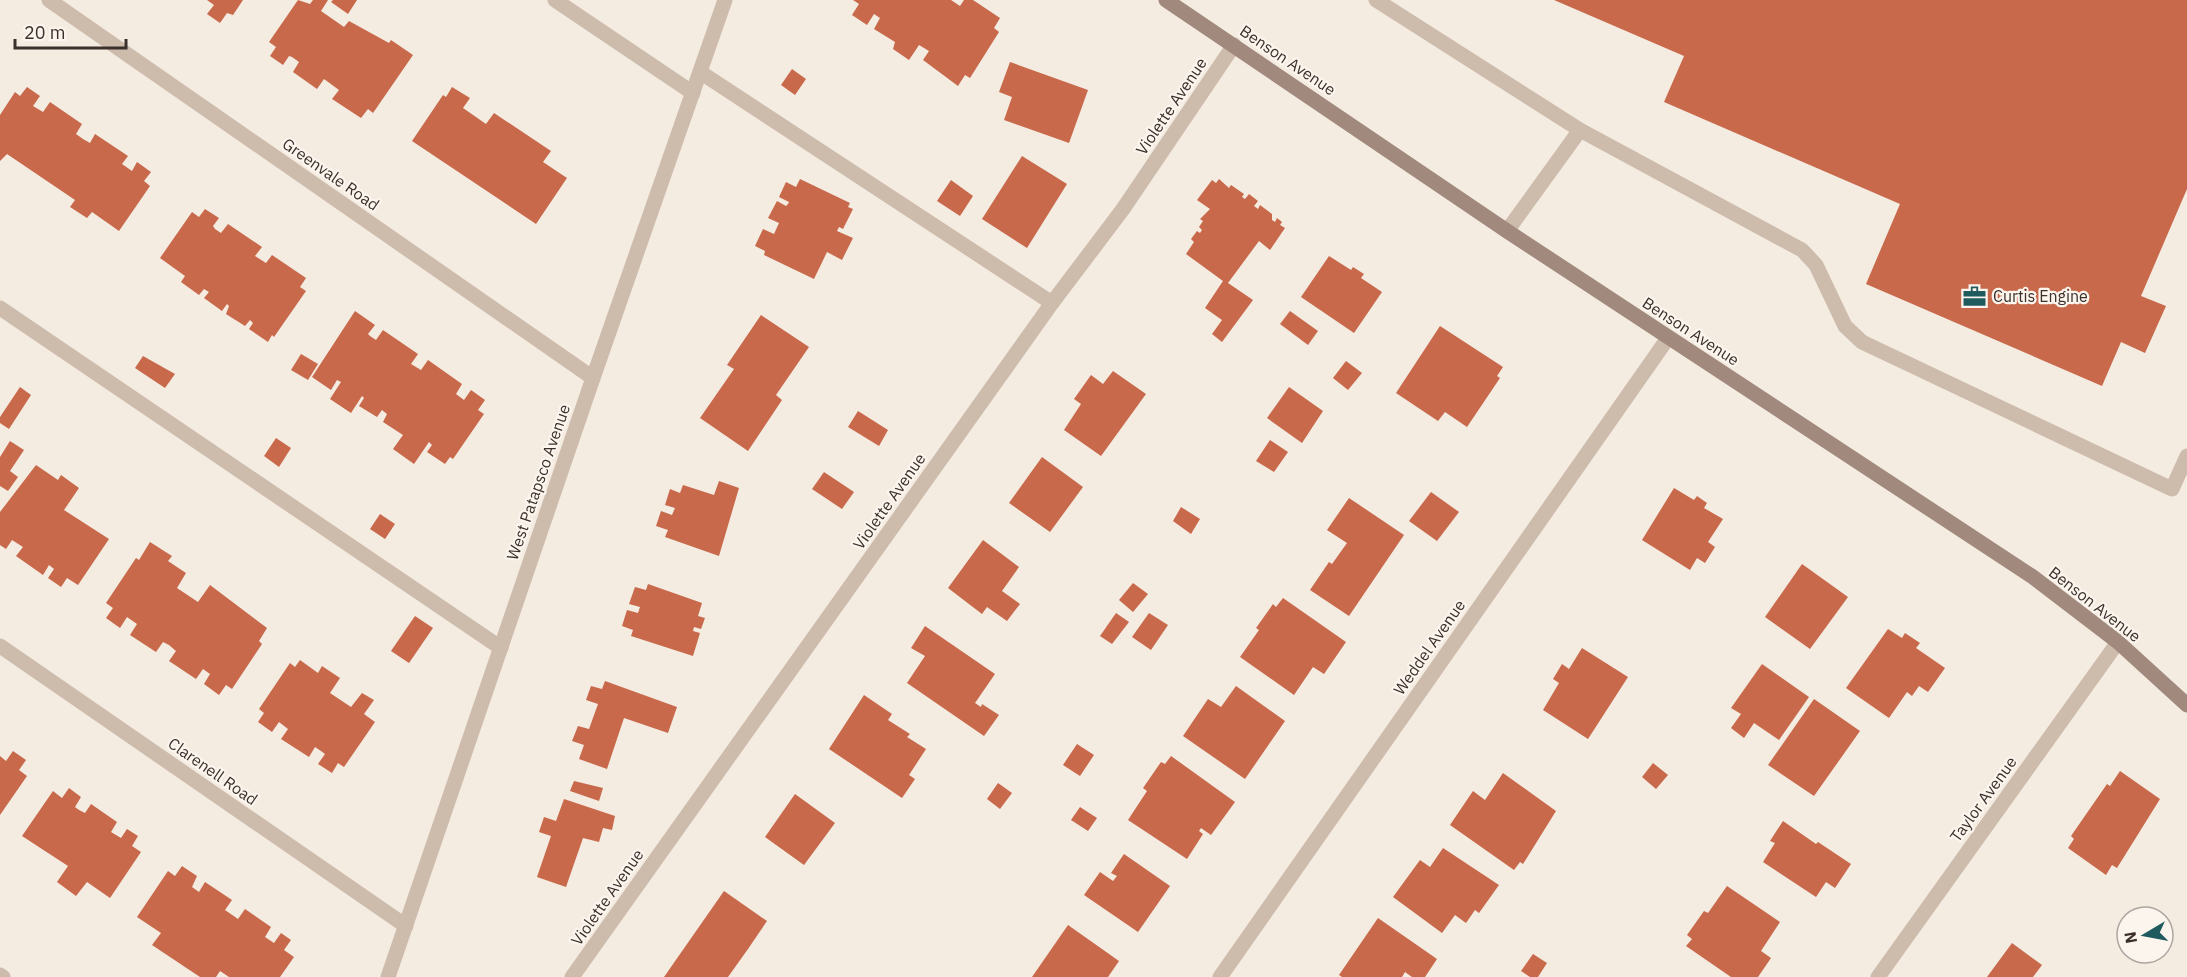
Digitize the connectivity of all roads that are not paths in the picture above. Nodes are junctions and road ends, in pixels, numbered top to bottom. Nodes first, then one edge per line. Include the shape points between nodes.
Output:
1 (49, 0) edge
2 (555, 0) edge
3 (726, 0) edge
4 (1166, 0) edge
5 (1376, 0) edge
6 (1234, 45) junction
7 (700, 72) junction
8 (693, 93) junction
9 (1580, 130) junction
10 (1508, 231) junction
11 (1052, 303) junction
12 (0, 308) edge
13 (1668, 338) junction
14 (592, 378) junction
15 (2187, 456) edge
16 (2118, 642) junction
17 (0, 646) edge
18 (501, 648) junction
19 (2187, 705) edge
20 (406, 926) junction
21 (388, 977) edge
22 (572, 977) edge
23 (1220, 977) edge
24 (1878, 977) edge

1 - 14 street, Greenvale Road
2 - 8 street
3 - 7 street, West Patapsco Avenue
4 - 6 street, Benson Avenue
5 - 9 street
6 - 10 street, Benson Avenue
6 - 11 street, Violette Avenue via 1123,209
7 - 8 street, West Patapsco Avenue
7 - 11 street
8 - 14 street, West Patapsco Avenue
9 - 10 street
9 - 15 street via 1802,250 1816,265 1845,326 1862,342 2172,489
10 - 13 street, Benson Avenue
11 - 22 street, Violette Avenue
12 - 18 street
13 - 16 street, Benson Avenue via 2032,577
13 - 23 street, Weddel Avenue
14 - 18 street, West Patapsco Avenue
16 - 19 street, Benson Avenue
16 - 24 street, Taylor Avenue
17 - 20 street, Clarenell Road
18 - 20 street, West Patapsco Avenue
20 - 21 street, West Patapsco Avenue

